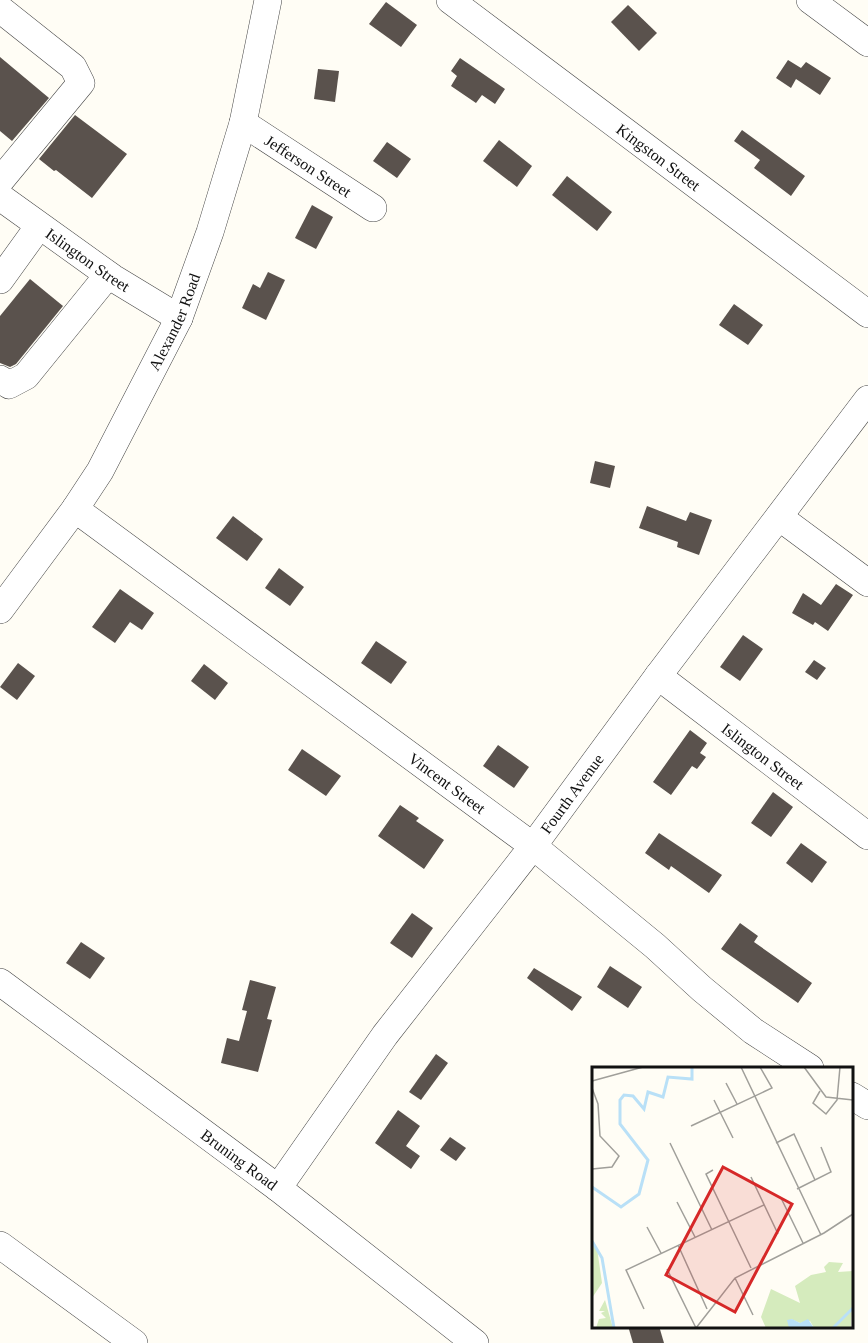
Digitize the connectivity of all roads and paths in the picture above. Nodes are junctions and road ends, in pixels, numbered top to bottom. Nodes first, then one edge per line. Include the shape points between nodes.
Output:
1 (268, 0) edge
2 (450, 0) edge
3 (810, 0) edge
4 (0, 9) edge
5 (868, 43) edge
6 (243, 123) junction
7 (0, 181) edge
8 (0, 197) edge
9 (373, 208) dead end
10 (39, 226) junction
11 (108, 275) junction
12 (0, 280) edge
13 (868, 315) edge
14 (179, 318) junction
15 (0, 379) edge
16 (868, 399) edge
17 (75, 509) junction
18 (778, 517) junction
19 (868, 583) edge
20 (0, 610) edge
21 (657, 676) junction
22 (868, 836) edge
23 (533, 846) junction
24 (0, 982) edge
25 (808, 1067) edge
26 (853, 1097) edge
27 (868, 1106) edge
28 (278, 1188) junction
29 (0, 1245) edge
30 (134, 1343) edge
31 (475, 1343) edge

1 - 6 street, Alexander Road
2 - 13 street, Kingston Street
3 - 5 street
4 - 7 street via 73,67 81,83
6 - 9 street, Jefferson Street
6 - 14 street, Alexander Road
8 - 10 street, Islington Street
10 - 11 street, Islington Street
10 - 12 street
11 - 14 street, Islington Street
11 - 15 street via 26,375 9,385
14 - 17 street, Alexander Road via 105,462
16 - 18 street, Fourth Avenue
17 - 20 street, Alexander Road
17 - 23 street, Vincent Street
18 - 19 street
18 - 21 street, Fourth Avenue
21 - 22 street, Islington Street
21 - 23 street, Fourth Avenue
23 - 25 street, Vincent Street via 753,1031
23 - 28 street, Fourth Avenue via 386,1035
24 - 28 street, Bruning Road
26 - 27 street
28 - 31 street, Bruning Road
29 - 30 street

